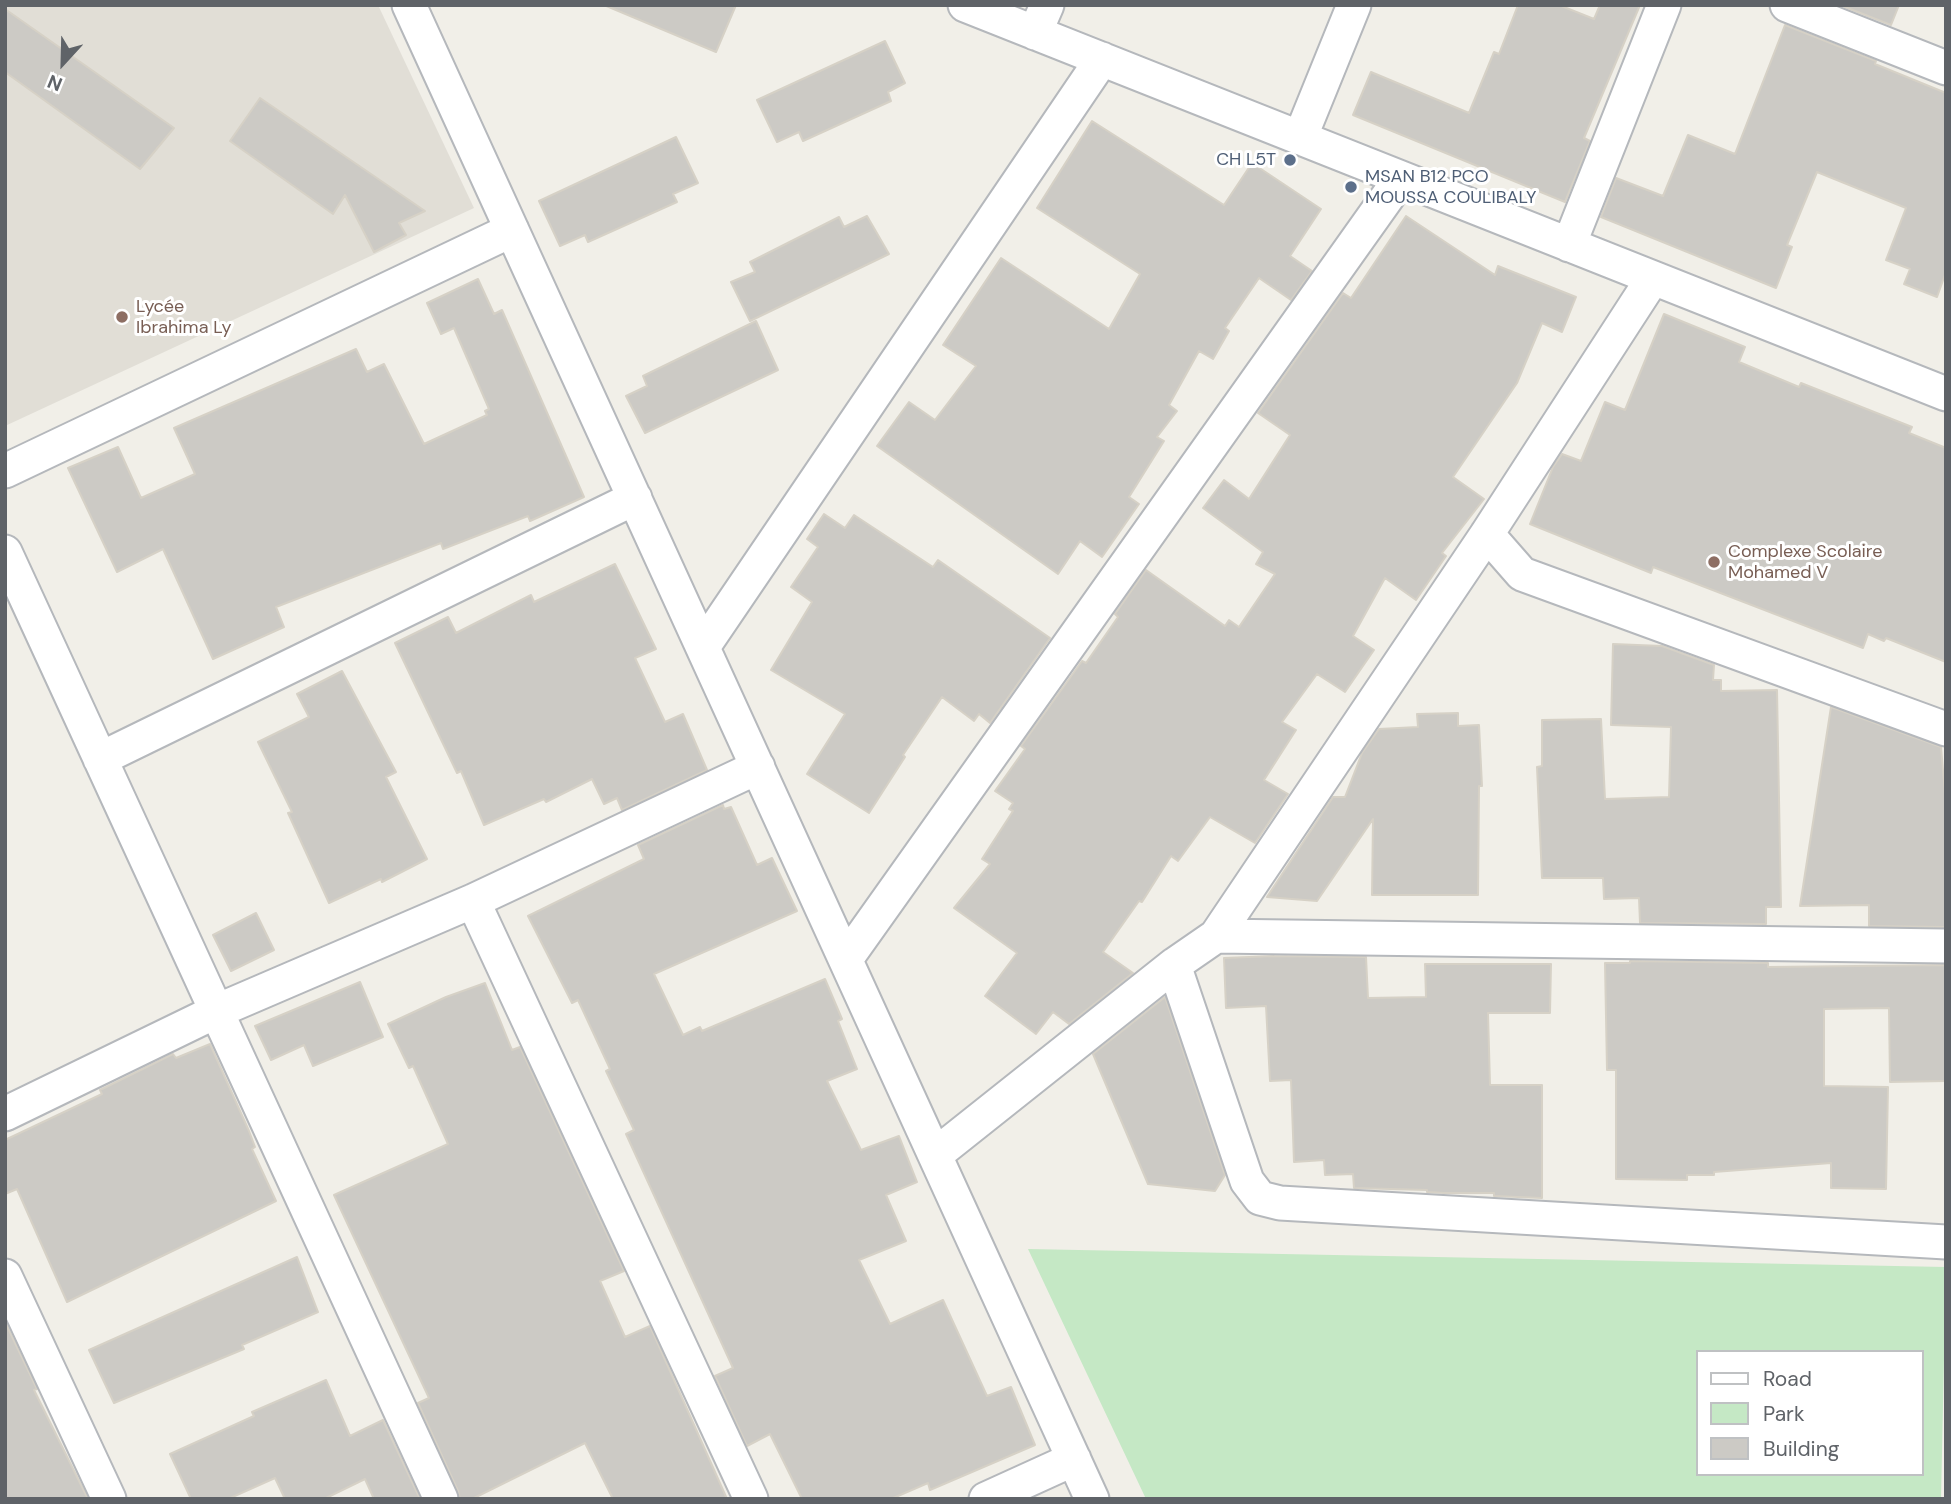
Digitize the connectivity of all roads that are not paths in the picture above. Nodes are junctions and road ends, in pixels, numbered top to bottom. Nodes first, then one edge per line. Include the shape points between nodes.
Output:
1 (410, 5) edge
2 (965, 5) edge
3 (1354, 5) edge
4 (1664, 5) edge
5 (1787, 5) edge
6 (1041, 19) edge
7 (1102, 60) junction
8 (1946, 68) edge
9 (1300, 138) junction
10 (1401, 178) junction
11 (512, 230) junction
12 (1569, 245) junction
13 (1653, 278) junction
14 (1946, 394) edge
15 (5, 471) edge
16 (635, 498) junction
17 (1487, 534) junction
18 (5, 552) edge
19 (703, 647) junction
20 (1946, 729) edge
21 (100, 759) junction
22 (758, 767) junction
23 (473, 901) junction
24 (1216, 936) junction
25 (1946, 946) edge
26 (846, 959) junction
27 (1174, 965) junction
28 (216, 1011) junction
29 (5, 1114) edge
30 (935, 1155) junction
31 (1946, 1242) edge
32 (5, 1276) edge
33 (1074, 1458) junction
34 (108, 1499) edge
35 (441, 1499) edge
36 (751, 1499) edge
37 (986, 1499) edge
38 (1092, 1499) edge

1 - 11 street
2 - 6 street
3 - 9 street
4 - 12 street
5 - 8 street
6 - 7 street
7 - 9 street
7 - 19 street
9 - 10 street
10 - 12 street
10 - 26 street
11 - 15 street
11 - 16 street
12 - 13 street
13 - 14 street
13 - 17 street
16 - 19 street
16 - 21 street
17 - 20 street via 1522,574
17 - 24 street
18 - 21 street
19 - 22 street
21 - 28 street
22 - 23 street
22 - 26 street
23 - 28 street
23 - 36 street
24 - 25 street
24 - 27 street
26 - 30 street
27 - 30 street
27 - 31 street via 1247,1181 1260,1198 1280,1203
28 - 29 street
28 - 35 street
30 - 33 street
32 - 34 street
33 - 37 street
33 - 38 street

